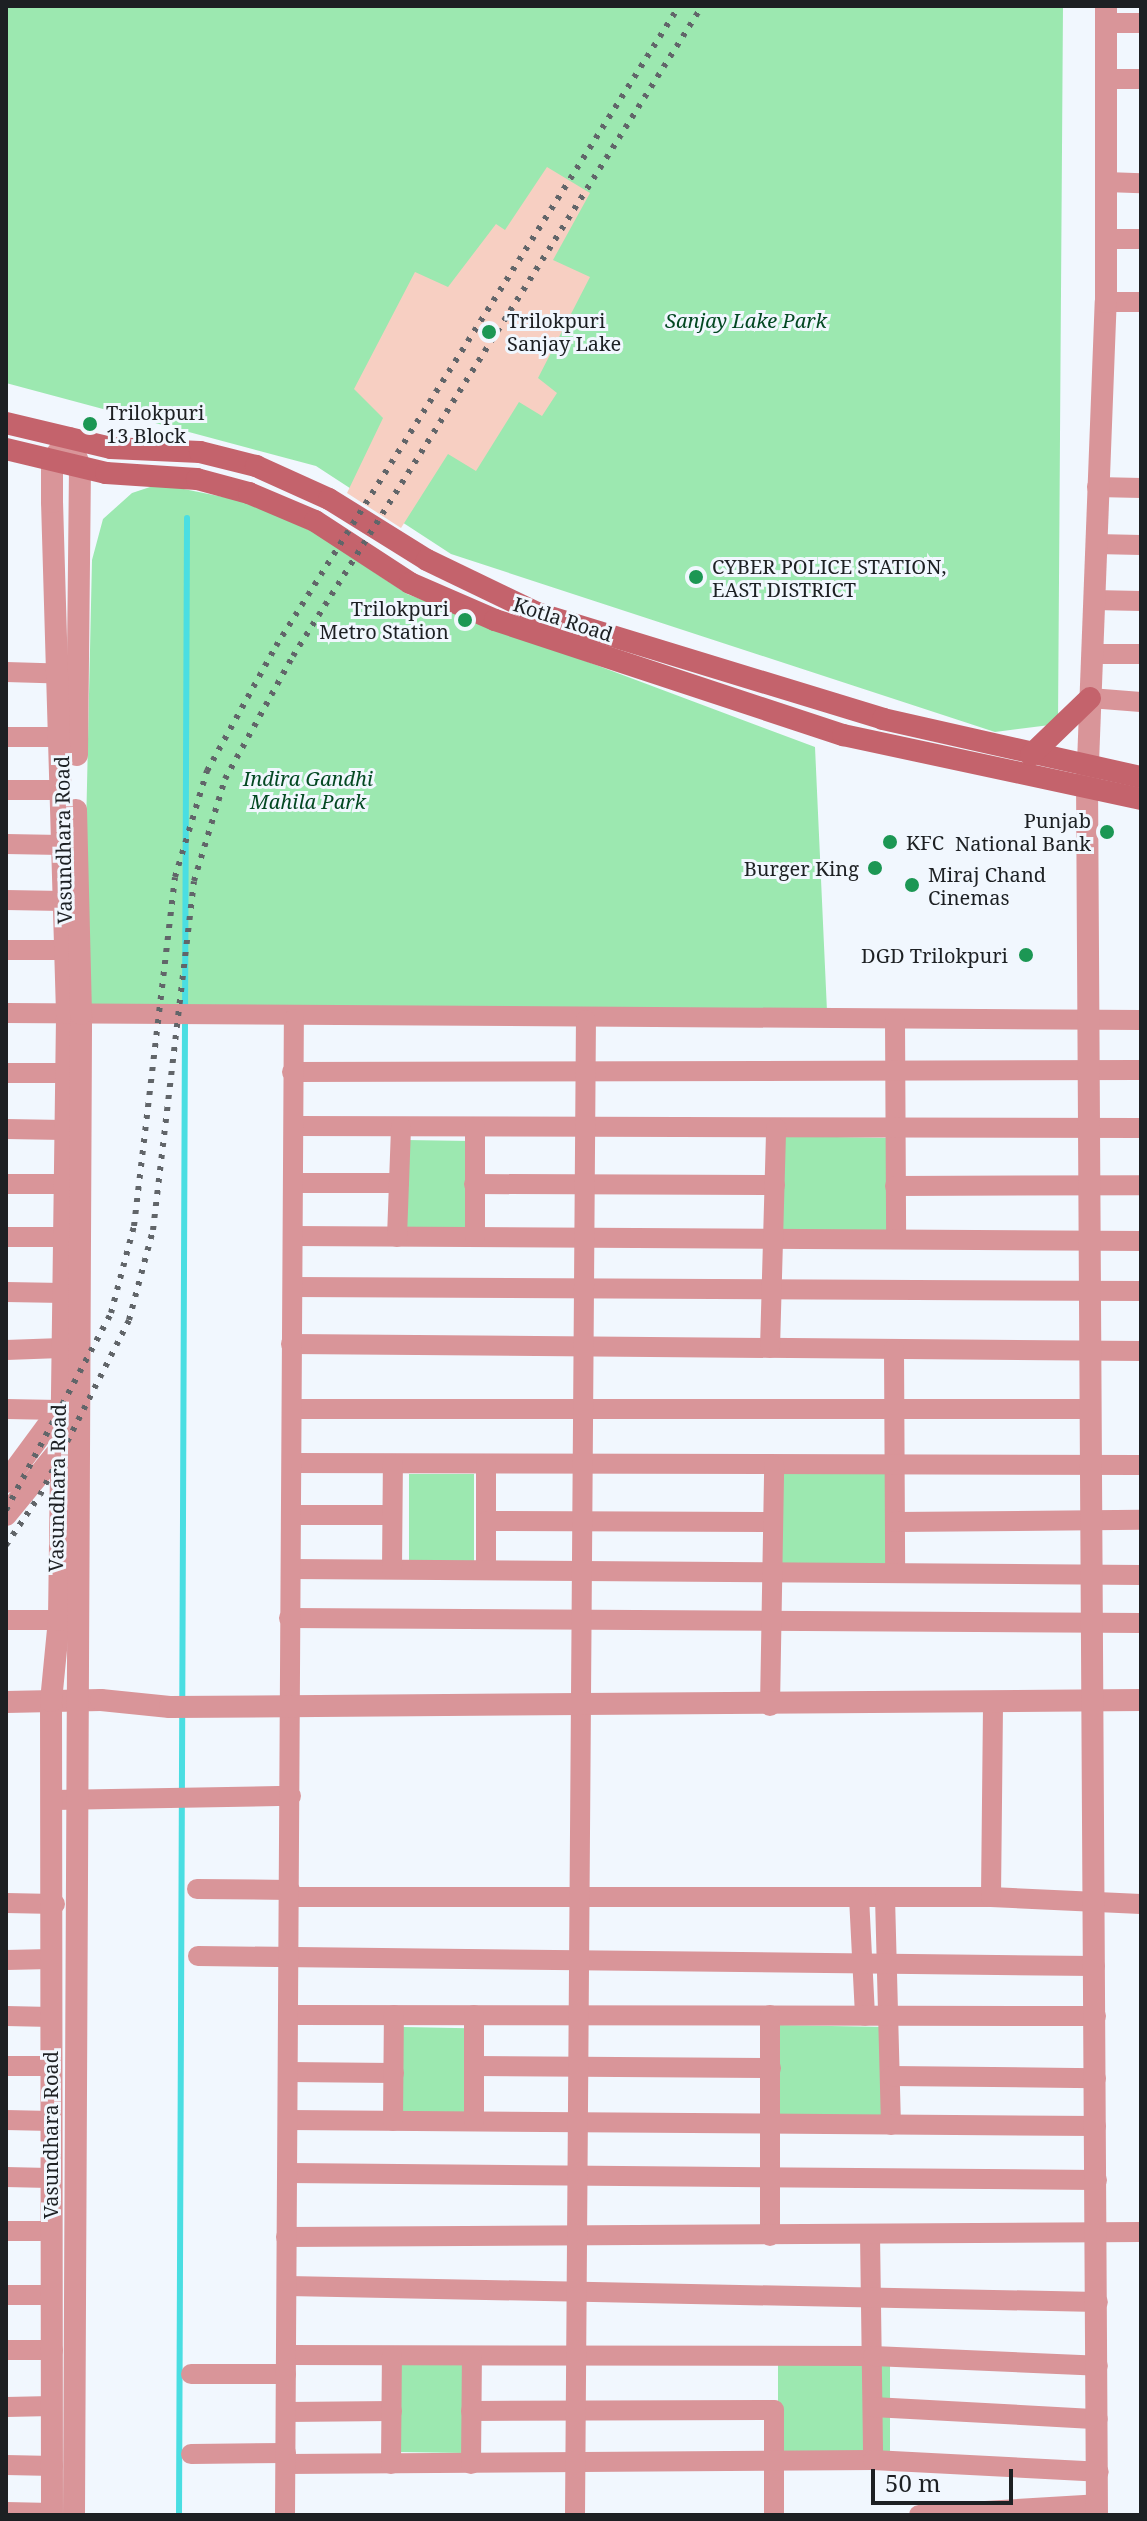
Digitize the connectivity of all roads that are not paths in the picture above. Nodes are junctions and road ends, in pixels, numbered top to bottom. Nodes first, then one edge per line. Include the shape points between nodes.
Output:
1 (1106, 14) edge
2 (1141, 23) edge
3 (1106, 79) junction
4 (1141, 79) edge
5 (1106, 182) junction
6 (1141, 183) edge
7 (1106, 239) junction
8 (1141, 239) edge
9 (1106, 302) junction
10 (1141, 302) edge
11 (6, 423) edge
12 (69, 438) junction
13 (6, 449) edge
14 (52, 460) junction
15 (80, 467) junction
16 (1097, 487) junction
17 (1141, 488) edge
18 (1096, 544) junction
19 (1141, 545) edge
20 (1094, 600) junction
21 (1141, 601) edge
22 (1095, 654) junction
23 (1141, 654) edge
24 (6, 672) edge
25 (68, 674) junction
26 (1090, 698) junction
27 (1141, 702) edge
28 (6, 737) edge
29 (62, 737) junction
30 (1031, 755) junction
31 (1141, 777) edge
32 (1088, 778) junction
33 (6, 790) edge
34 (62, 790) junction
35 (1141, 799) edge
36 (6, 844) edge
37 (61, 845) junction
38 (6, 900) edge
39 (63, 901) junction
40 (6, 950) edge
41 (64, 950) junction
42 (6, 1013) edge
43 (74, 1014) junction
44 (294, 1019) junction
45 (1088, 1019) junction
46 (586, 1020) junction
47 (1141, 1020) edge
48 (895, 1021) junction
49 (1087, 1069) junction
50 (1141, 1070) edge
51 (292, 1072) junction
52 (6, 1073) edge
53 (64, 1073) junction
54 (584, 1073) junction
55 (894, 1074) junction
56 (294, 1126) junction
57 (401, 1127) junction
58 (475, 1127) junction
59 (586, 1127) junction
60 (776, 1128) junction
61 (896, 1128) junction
62 (1090, 1128) junction
63 (1141, 1128) edge
64 (6, 1129) edge
65 (64, 1130) junction
66 (293, 1183) junction
67 (399, 1183) junction
68 (6, 1184) edge
69 (65, 1184) junction
70 (474, 1184) junction
71 (585, 1184) junction
72 (1089, 1184) junction
73 (775, 1185) junction
74 (1141, 1185) edge
75 (895, 1186) junction
76 (293, 1236) junction
77 (6, 1237) edge
78 (63, 1237) junction
79 (397, 1237) junction
80 (475, 1237) junction
81 (584, 1237) junction
82 (774, 1238) junction
83 (896, 1239) junction
84 (1090, 1241) junction
85 (1141, 1241) edge
86 (293, 1287) junction
87 (584, 1288) junction
88 (773, 1289) junction
89 (1090, 1290) junction
90 (1141, 1291) edge
91 (6, 1292) edge
92 (63, 1293) junction
93 (291, 1344) junction
94 (582, 1346) junction
95 (61, 1348) junction
96 (770, 1348) junction
97 (894, 1349) junction
98 (6, 1350) edge
99 (1089, 1351) junction
100 (1141, 1351) edge
101 (6, 1409) edge
102 (292, 1409) junction
103 (583, 1409) junction
104 (896, 1409) junction
105 (1091, 1409) junction
106 (59, 1410) junction
107 (41, 1455) edge
108 (292, 1463) junction
109 (393, 1464) junction
110 (486, 1464) junction
111 (1092, 1464) junction
112 (583, 1465) junction
113 (1141, 1465) edge
114 (774, 1466) junction
115 (896, 1467) junction
116 (6, 1482) edge
117 (6, 1515) edge
118 (291, 1515) junction
119 (392, 1515) junction
120 (1092, 1519) junction
121 (1141, 1520) edge
122 (487, 1521) junction
123 (582, 1522) junction
124 (773, 1522) junction
125 (895, 1522) junction
126 (291, 1569) junction
127 (392, 1569) junction
128 (486, 1570) junction
129 (581, 1570) junction
130 (772, 1571) junction
131 (895, 1572) junction
132 (1092, 1574) junction
133 (1141, 1575) edge
134 (289, 1618) junction
135 (6, 1620) edge
136 (59, 1620) junction
137 (579, 1620) junction
138 (769, 1621) junction
139 (1090, 1623) junction
140 (1141, 1623) edge
141 (1093, 1699) junction
142 (1141, 1700) edge
143 (51, 1701) junction
144 (78, 1701) junction
145 (6, 1702) edge
146 (581, 1706) junction
147 (770, 1706) junction
148 (993, 1706) junction
149 (291, 1707) junction
150 (291, 1796) junction
151 (65, 1800) junction
152 (197, 1889) dead end
153 (290, 1894) junction
154 (580, 1897) junction
155 (859, 1897) junction
156 (885, 1897) junction
157 (991, 1897) junction
158 (1094, 1899) junction
159 (6, 1903) edge
160 (55, 1904) junction
161 (1141, 1904) edge
162 (198, 1956) dead end
163 (289, 1956) junction
164 (51, 1959) junction
165 (6, 1960) edge
166 (579, 1960) junction
167 (862, 1964) junction
168 (887, 1964) junction
169 (1095, 1966) junction
170 (289, 2015) junction
171 (394, 2015) junction
172 (474, 2015) junction
173 (579, 2015) junction
174 (770, 2015) junction
175 (889, 2015) junction
176 (6, 2016) edge
177 (865, 2016) junction
178 (1096, 2016) junction
179 (51, 2017) junction
180 (6, 2066) edge
181 (49, 2066) junction
182 (475, 2066) junction
183 (579, 2067) junction
184 (771, 2068) junction
185 (288, 2072) junction
186 (394, 2073) junction
187 (891, 2076) junction
188 (1096, 2078) junction
189 (6, 2120) edge
190 (288, 2120) junction
191 (51, 2121) junction
192 (393, 2121) junction
193 (474, 2121) junction
194 (578, 2122) junction
195 (770, 2124) junction
196 (891, 2125) junction
197 (1096, 2126) junction
198 (288, 2173) junction
199 (578, 2176) junction
200 (6, 2177) edge
201 (770, 2177) junction
202 (49, 2178) junction
203 (1097, 2180) junction
204 (6, 2231) edge
205 (50, 2231) junction
206 (1141, 2232) edge
207 (870, 2234) junction
208 (1097, 2234) junction
209 (770, 2236) junction
210 (286, 2237) junction
211 (578, 2238) junction
212 (288, 2286) junction
213 (577, 2292) junction
214 (6, 2295) edge
215 (51, 2295) junction
216 (873, 2295) junction
217 (1098, 2302) junction
218 (6, 2350) edge
219 (53, 2350) junction
220 (392, 2356) junction
221 (873, 2356) junction
222 (472, 2357) junction
223 (576, 2357) junction
224 (286, 2365) junction
225 (1098, 2366) junction
226 (191, 2374) dead end
227 (52, 2406) junction
228 (6, 2407) edge
229 (873, 2407) junction
230 (392, 2411) junction
231 (471, 2411) junction
232 (576, 2411) junction
233 (286, 2412) junction
234 (1098, 2419) junction
235 (191, 2454) dead end
236 (286, 2458) junction
237 (873, 2460) junction
238 (774, 2463) junction
239 (391, 2464) junction
240 (471, 2464) junction
241 (576, 2464) junction
242 (6, 2465) edge
243 (53, 2466) junction
244 (1099, 2472) junction
245 (1097, 2510) edge
246 (6, 2512) edge
247 (59, 2514) edge
248 (285, 2515) edge
249 (575, 2515) edge
250 (774, 2515) edge
251 (919, 2515) edge

1 - 2 street
1 - 3 street
3 - 4 street
3 - 5 street
5 - 6 street
5 - 7 street
7 - 8 street
7 - 9 street
9 - 10 street
9 - 16 street
11 - 12 main road, Kotla Road
12 - 14 street
12 - 15 street
12 - 30 main road, Kotla Road via 111,448 200,452 256,466 329,499 427,560 537,613 883,719
13 - 14 main road, Kotla Road
14 - 15 main road, Kotla Road
14 - 25 street, Vasundhara Road
15 - 25 street, Vasundhara Road
15 - 32 main road, Kotla Road via 197,479 249,493 315,521 410,583 495,620 843,735
16 - 17 street
16 - 18 street
18 - 19 street
18 - 20 street
20 - 21 street
20 - 22 street
22 - 23 street
22 - 26 street
24 - 25 street
25 - 29 street, Vasundhara Road
25 - 43 street, Vasundhara Road
26 - 27 street
26 - 30 main road
26 - 32 street
28 - 29 street
29 - 34 street, Vasundhara Road
30 - 32 main road, Kotla Road
31 - 32 main road, Kotla Road
32 - 35 main road, Kotla Road
32 - 45 street
33 - 34 street
34 - 37 street, Vasundhara Road
36 - 37 street
37 - 39 street, Vasundhara Road
38 - 39 street
39 - 41 street, Vasundhara Road
40 - 41 street
41 - 43 street, Vasundhara Road
42 - 43 street
43 - 44 street
43 - 53 street, Vasundhara Road
43 - 107 street, Vasundhara Road
44 - 46 street
44 - 51 street
45 - 47 street
45 - 48 street
45 - 49 street
46 - 48 street
46 - 54 street
48 - 55 street
49 - 50 street
49 - 55 street
49 - 62 street
51 - 54 street
51 - 56 street
52 - 53 street
53 - 65 street, Vasundhara Road
54 - 55 street
54 - 59 street
55 - 61 street
56 - 57 street
56 - 66 street
57 - 58 street
57 - 67 street
58 - 59 street
58 - 70 street
59 - 60 street
59 - 71 street
60 - 61 street
60 - 73 street
61 - 62 street
61 - 75 street
62 - 63 street
62 - 72 street
64 - 65 street
65 - 69 street, Vasundhara Road
66 - 67 street
66 - 76 street
67 - 79 street
68 - 69 street
69 - 78 street, Vasundhara Road
70 - 71 street
70 - 80 street
71 - 73 street
71 - 81 street
72 - 74 street
72 - 75 street
72 - 84 street
73 - 82 street
75 - 83 street
76 - 79 street
76 - 86 street
77 - 78 street
78 - 92 street, Vasundhara Road
79 - 80 street
80 - 81 street
81 - 82 street
81 - 87 street
82 - 83 street
82 - 88 street
83 - 84 street
84 - 85 street
84 - 89 street
86 - 87 street
86 - 93 street
87 - 88 street
87 - 94 street
88 - 89 street
88 - 96 street
89 - 90 street
89 - 99 street
91 - 92 street
92 - 95 street, Vasundhara Road
93 - 94 street
93 - 102 street
94 - 96 street
94 - 103 street
95 - 98 street
95 - 106 street, Vasundhara Road
96 - 97 street
97 - 99 street
97 - 104 street
99 - 100 street
99 - 105 street
101 - 106 street
102 - 103 street
102 - 108 street
103 - 104 street
103 - 112 street
104 - 105 street
104 - 115 street
105 - 111 street
106 - 107 street, Vasundhara Road
107 - 116 street
107 - 117 street
107 - 136 street, Vasundhara Road
107 - 144 street, Vasundhara Road
108 - 109 street
108 - 118 street
109 - 110 street
109 - 119 street
110 - 112 street
110 - 122 street
111 - 113 street
111 - 115 street
111 - 120 street
112 - 114 street
112 - 123 street
114 - 115 street
114 - 124 street
115 - 125 street
118 - 119 street
118 - 126 street
119 - 127 street
120 - 121 street
120 - 125 street
120 - 132 street
122 - 123 street
122 - 128 street
123 - 124 street
123 - 129 street
124 - 130 street
125 - 131 street
126 - 127 street
126 - 134 street
127 - 128 street
128 - 129 street
129 - 130 street
129 - 137 street
130 - 131 street
130 - 138 street
131 - 132 street
132 - 133 street
132 - 139 street
134 - 137 street
134 - 149 street
135 - 136 street
136 - 143 street, Vasundhara Road
137 - 138 street
137 - 146 street
138 - 139 street
138 - 147 street
139 - 140 street
139 - 141 street
141 - 142 street
141 - 148 street
141 - 158 street
143 - 144 street
143 - 145 street
143 - 151 street, Vasundhara Road
144 - 149 street
144 - 151 street, Vasundhara Road
146 - 147 street
146 - 149 street
146 - 154 street
147 - 148 street
148 - 157 street
149 - 150 street
150 - 151 street
150 - 153 street
151 - 160 street, Vasundhara Road
151 - 247 street, Vasundhara Road
152 - 153 street
153 - 154 street
153 - 163 street
154 - 155 street
154 - 166 street
155 - 156 street
155 - 167 street
156 - 157 street
156 - 168 street
157 - 158 street
158 - 161 street
158 - 169 street
159 - 160 street
160 - 164 street, Vasundhara Road
162 - 163 street
163 - 166 street
163 - 170 street
164 - 165 street
164 - 179 street, Vasundhara Road
166 - 167 street
166 - 173 street
167 - 168 street
167 - 177 street
168 - 169 street
168 - 175 street
169 - 178 street
170 - 171 street
170 - 185 street
171 - 172 street
171 - 186 street
172 - 173 street
172 - 182 street
173 - 174 street
173 - 183 street
174 - 177 street
174 - 184 street
175 - 177 street
175 - 178 street
175 - 187 street
176 - 179 street
178 - 188 street
179 - 181 street, Vasundhara Road
180 - 181 street
181 - 191 street, Vasundhara Road
182 - 183 street
182 - 193 street
183 - 184 street
183 - 194 street
184 - 195 street
185 - 186 street
185 - 190 street
186 - 192 street
187 - 188 street
187 - 196 street
188 - 197 street
189 - 191 street
190 - 192 street
190 - 198 street
191 - 202 street, Vasundhara Road
192 - 193 street
193 - 194 street
194 - 195 street
194 - 199 street
195 - 196 street
195 - 201 street
196 - 197 street
197 - 203 street
198 - 199 street
198 - 210 street
199 - 201 street
199 - 211 street
200 - 202 street
201 - 203 street
201 - 209 street
202 - 205 street, Vasundhara Road
203 - 208 street
204 - 205 street
205 - 215 street, Vasundhara Road
206 - 208 street
207 - 208 street
207 - 209 street
207 - 216 street
208 - 217 street
209 - 211 street
210 - 211 street
210 - 212 street
211 - 213 street
212 - 213 street
212 - 224 street
213 - 216 street
213 - 223 street
214 - 215 street
215 - 219 street, Vasundhara Road
216 - 217 street
216 - 221 street
217 - 225 street
218 - 219 street
219 - 227 street, Vasundhara Road
220 - 222 street
220 - 224 street
220 - 230 street
221 - 223 street
221 - 225 street
221 - 229 street
222 - 223 street
222 - 231 street
223 - 232 street
224 - 226 street
224 - 233 street
225 - 234 street
227 - 228 street
227 - 243 street, Vasundhara Road
229 - 234 street
229 - 237 street
230 - 233 street
230 - 239 street
231 - 232 street
231 - 240 street
232 - 238 street via 774,2410
232 - 241 street
233 - 236 street
234 - 244 street
235 - 236 street
236 - 239 street
236 - 248 street
237 - 238 street
237 - 244 street
238 - 241 street
238 - 250 street
239 - 240 street
240 - 241 street
241 - 249 street
242 - 243 street
243 - 247 street, Vasundhara Road
244 - 245 street
245 - 251 street
246 - 247 street

